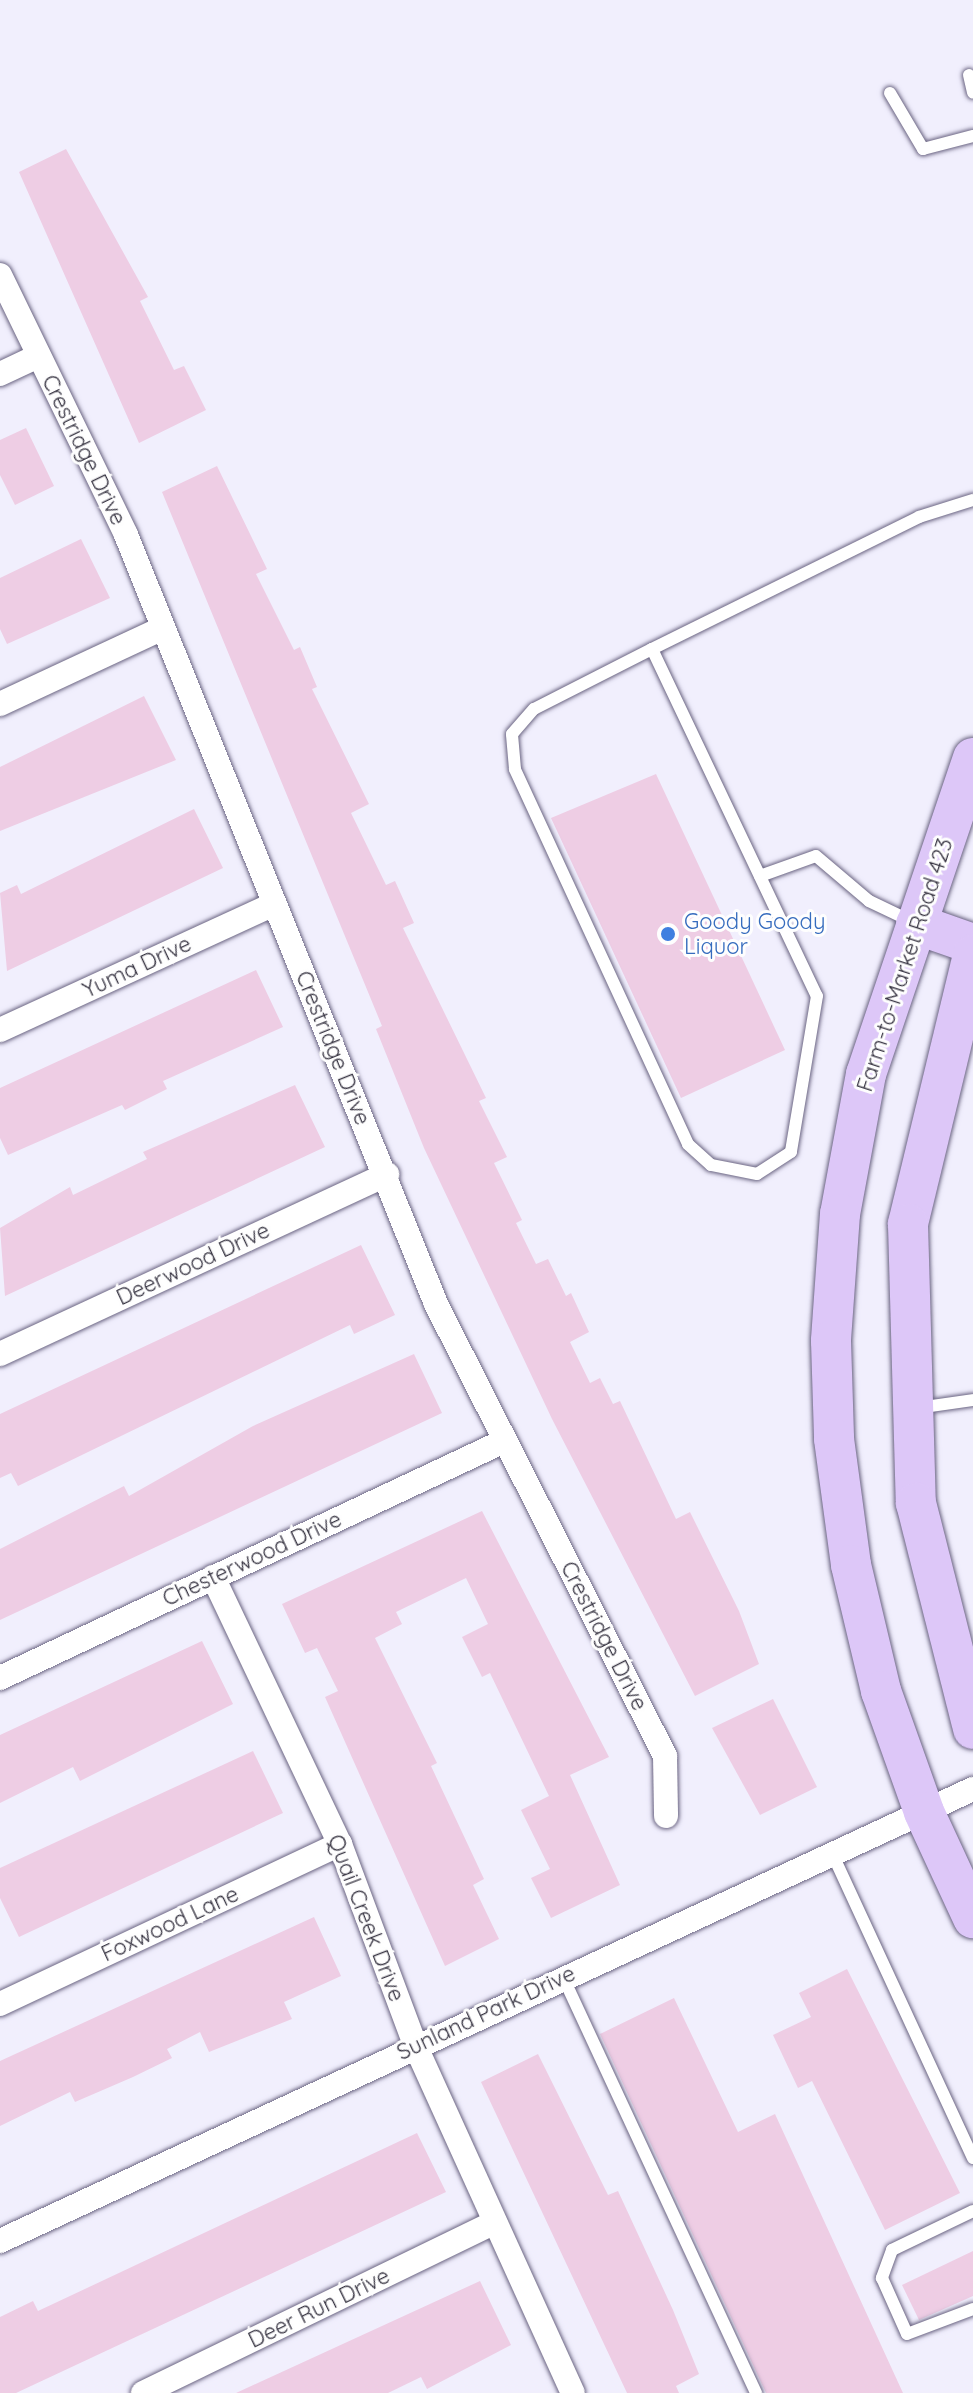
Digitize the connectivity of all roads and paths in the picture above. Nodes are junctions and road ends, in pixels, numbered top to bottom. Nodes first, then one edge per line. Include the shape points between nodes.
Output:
1 (969, 75) dead end
2 (890, 93) dead end
3 (973, 93) edge
4 (973, 136) edge
5 (0, 275) edge
6 (38, 356) junction
7 (0, 374) edge
8 (973, 500) edge
9 (163, 628) junction
10 (652, 649) junction
11 (0, 704) edge
12 (973, 758) edge
13 (760, 876) junction
14 (274, 904) junction
15 (916, 924) junction
16 (973, 944) edge
17 (973, 955) edge
18 (0, 1030) edge
19 (387, 1174) junction
20 (0, 1354) edge
21 (973, 1400) edge
22 (908, 1409) junction
23 (504, 1441) junction
24 (213, 1577) junction
25 (0, 1678) edge
26 (973, 1729) edge
27 (973, 1789) edge
28 (924, 1812) junction
29 (666, 1816) dead end
30 (340, 1844) junction
31 (832, 1853) junction
32 (973, 1918) edge
33 (563, 1977) junction
34 (0, 2004) edge
35 (415, 2045) junction
36 (973, 2158) edge
37 (973, 2211) edge
38 (495, 2222) junction
39 (0, 2241) edge
40 (973, 2309) edge
41 (143, 2393) edge
42 (573, 2393) edge
43 (756, 2393) edge

1 - 3 lane
2 - 4 lane via 923,149
5 - 6 street, Crestridge Drive
6 - 7 street
6 - 9 street, Crestridge Drive
8 - 10 lane via 919,517
9 - 11 street
9 - 14 street, Crestridge Drive
10 - 13 lane
10 - 13 lane via 534,709 512,734 512,753 688,1144 711,1165 739,1175 757,1174 791,1152 817,1012 817,996
12 - 15 main road, Farm-to-Market Road 423
13 - 15 lane via 816,856 869,901
14 - 18 street, Yuma Drive
14 - 19 street, Crestridge Drive
15 - 16 main road
15 - 28 main road, Farm-to-Market Road 423 via 866,1074 840,1214 831,1341 834,1439 851,1565 881,1691
17 - 22 main road via 908,1224
19 - 20 street, Deerwood Drive
19 - 23 street, Crestridge Drive via 436,1304
21 - 22 lane
22 - 26 main road via 916,1503
23 - 24 street, Chesterwood Drive
23 - 29 street, Crestridge Drive via 665,1756
24 - 25 street, Chesterwood Drive
24 - 30 street, Quail Creek Drive
27 - 28 street, Sunland Park Drive
28 - 31 street, Sunland Park Drive
28 - 32 main road, Farm-to-Market Road 423
30 - 34 street, Foxwood Lane
30 - 35 street, Quail Creek Drive
31 - 33 street, Sunland Park Drive
31 - 36 lane
33 - 35 street, Sunland Park Drive
33 - 43 lane
35 - 38 street, Quail Creek Drive
35 - 39 street, Sunland Park Drive
37 - 40 lane via 892,2250 882,2278 907,2334
38 - 41 street, Deer Run Drive
38 - 42 street, Quail Creek Drive

